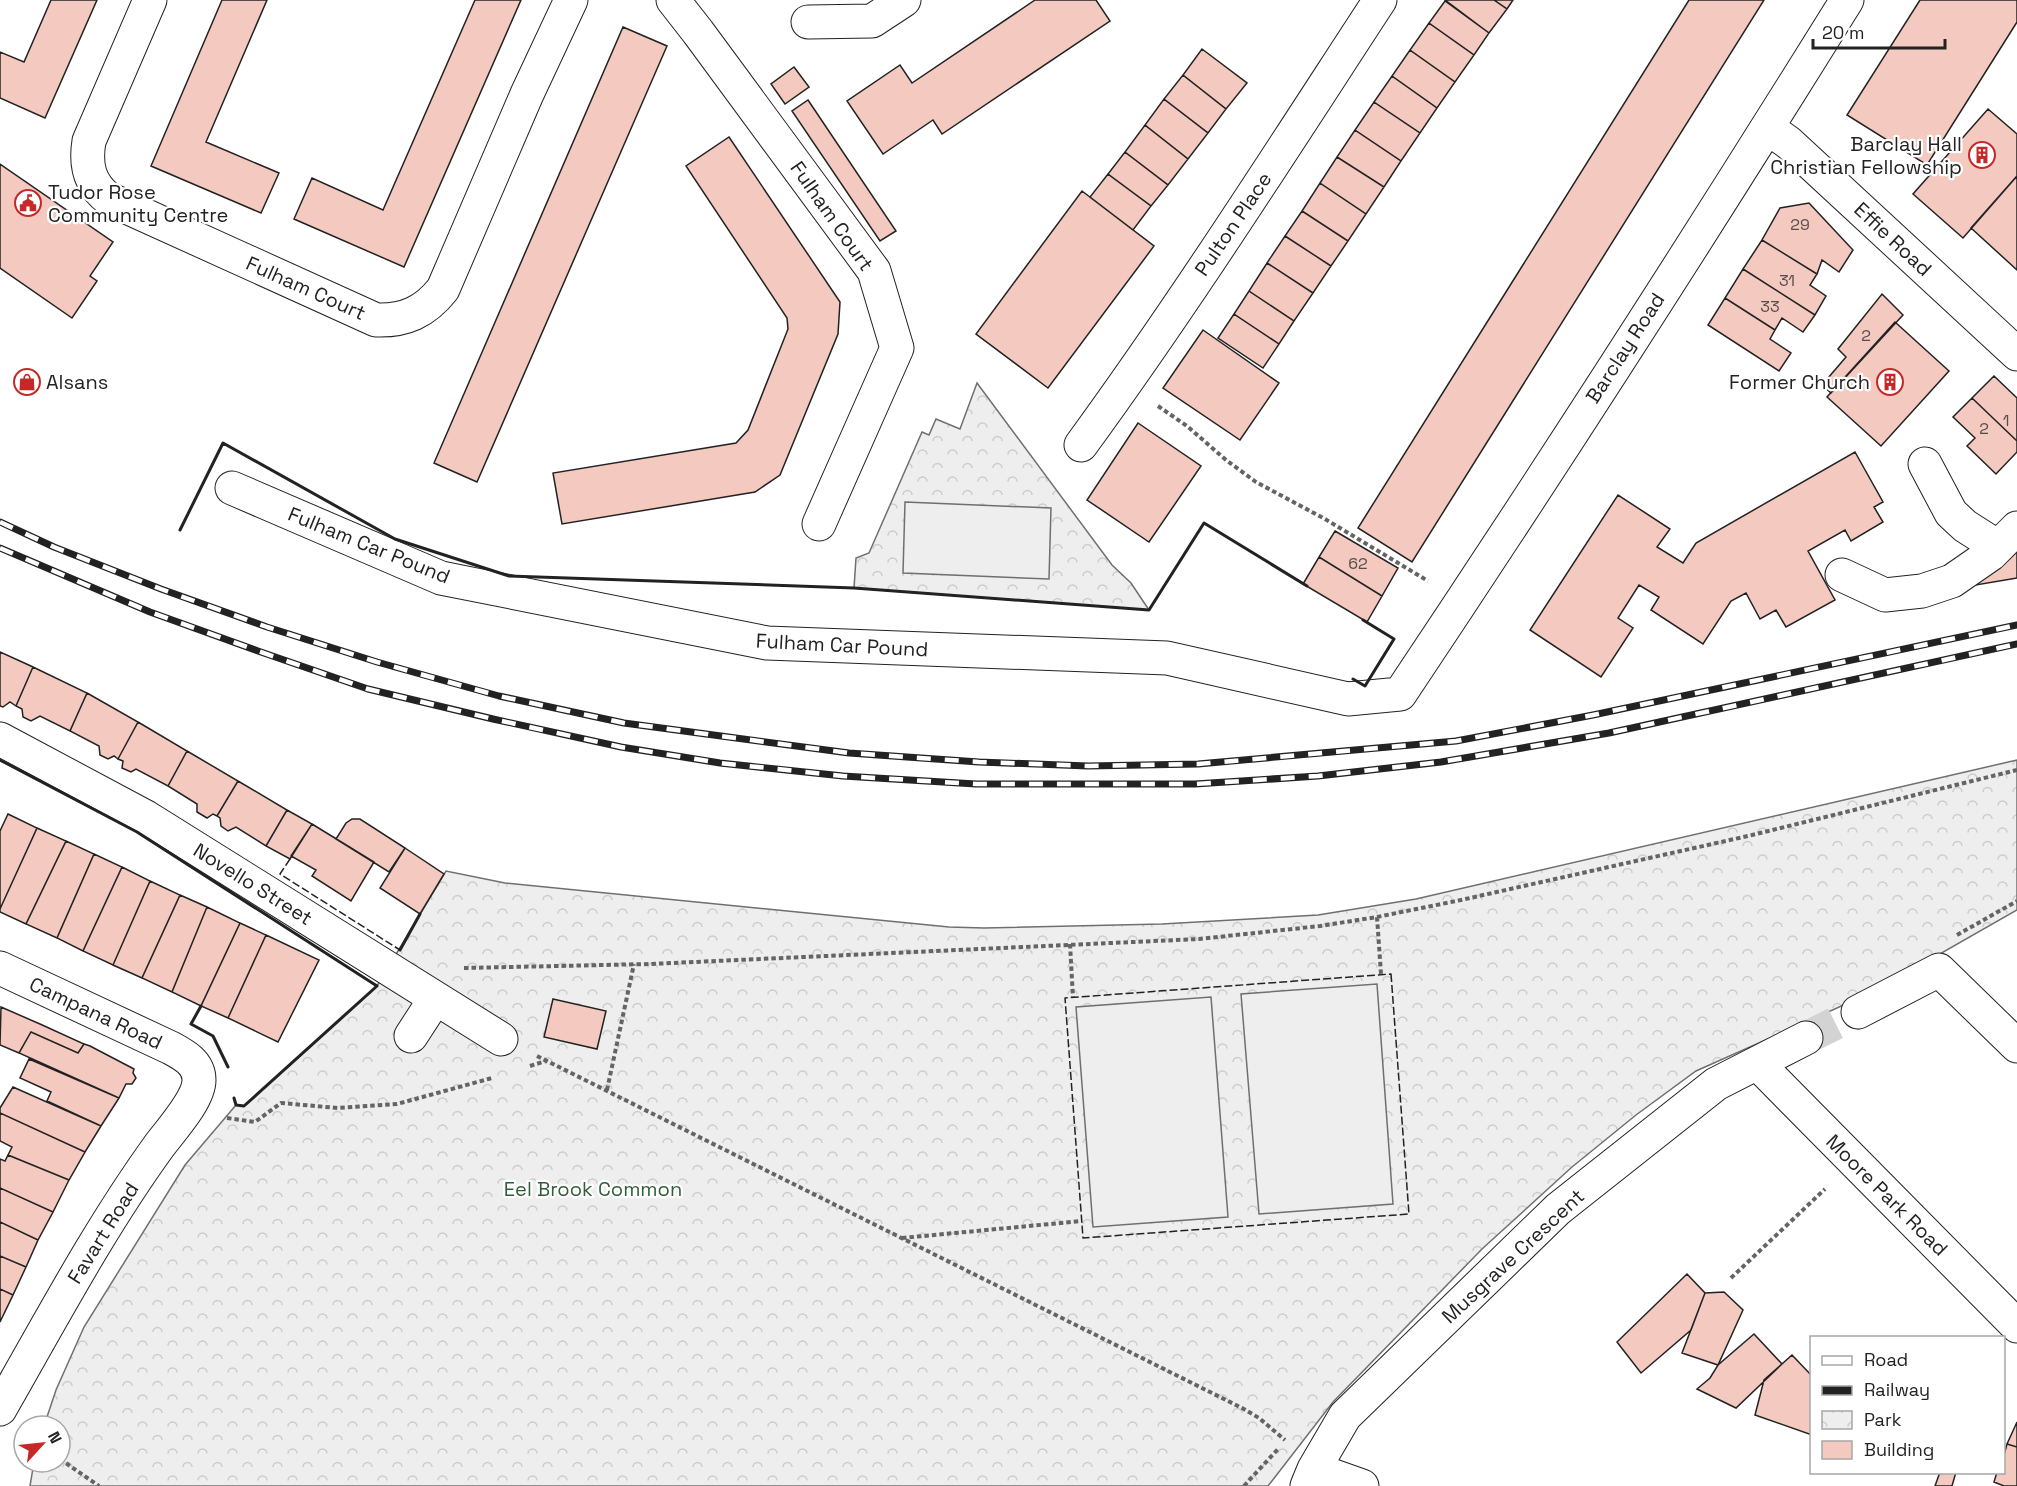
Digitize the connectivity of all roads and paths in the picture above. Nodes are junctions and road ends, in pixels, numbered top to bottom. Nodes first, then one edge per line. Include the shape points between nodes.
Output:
1 (150, 0) edge
2 (571, 0) edge
3 (673, 0) edge
4 (904, 0) edge
5 (1380, 0) edge
6 (1847, 0) edge
7 (808, 22) dead end
8 (1767, 128) junction
9 (2017, 354) edge
10 (1126, 383) junction
11 (1081, 445) dead end
12 (1925, 464) dead end
13 (232, 488) dead end
14 (819, 524) dead end
15 (2008, 537) edge
16 (1842, 575) dead end
17 (1465, 597) junction
18 (1400, 694) joint
19 (0, 739) edge
20 (2017, 770) edge
21 (1377, 917) junction
22 (1070, 944) junction
23 (634, 964) junction
24 (0, 968) edge
25 (458, 968) dead end
26 (1381, 974) dead end
27 (1073, 998) dead end
28 (435, 999) junction
29 (1858, 1012) tunnel mouth
30 (411, 1036) dead end
31 (1806, 1038) tunnel mouth
32 (501, 1039) joint
33 (2017, 1046) edge
34 (190, 1059) joint
35 (547, 1060) junction
36 (1756, 1063) junction
37 (528, 1067) dead end
38 (499, 1076) dead end
39 (607, 1090) junction
40 (184, 1112) junction
41 (1854, 1162) junction
42 (1082, 1221) dead end
43 (901, 1238) junction
44 (1731, 1278) dead end
45 (2017, 1326) edge
46 (0, 1409) edge
47 (1285, 1440) junction
48 (72, 1467) edge
49 (1311, 1477) edge
50 (99, 1486) edge
51 (1244, 1486) edge
52 (1362, 1486) edge

1 - 2 street, Fulham Court via 89,141 86,157 93,183 110,199 376,320 393,320 423,310 443,289
3 - 14 street, Fulham Court via 873,271 897,348
4 - 7 street via 872,21
5 - 10 street, Pulton Place
6 - 8 street, Barclay Road
8 - 9 street, Effie Road via 1789,143
8 - 17 street, Barclay Road
10 - 11 street, Pulton Place
10 - 17 path via 1256,482 1434,584
12 - 15 street via 1951,513 1965,526
13 - 18 street, Fulham Car Pound via 441,578 767,644 1167,658 1348,699
15 - 16 street via 1952,581 1922,591 1885,595
17 - 18 street, Barclay Road
19 - 28 street, Novello Street via 146,817
20 - 21 path via 1748,836
21 - 22 path via 1199,939
21 - 26 path
22 - 23 path
22 - 27 path
23 - 25 path
23 - 39 path
24 - 34 street, Campana Road
28 - 30 street
28 - 32 street, Novello Street
29 - 33 street via 1939,970
31 - 36 street, Musgrave Crescent
32 - 35 path
34 - 40 street, Favart Road via 199,1079
35 - 37 path
35 - 39 path
36 - 41 street, Moore Park Road
36 - 49 street, Musgrave Crescent via 1716,1084 1558,1209 1345,1416
38 - 40 path via 397,1104 338,1108 281,1104 255,1122
39 - 43 path
40 - 46 street, Favart Road via 88,1255
41 - 44 path
41 - 45 street, Moore Park Road
42 - 43 path
43 - 47 path via 1242,1408
47 - 49 path
47 - 51 path
48 - 50 path
49 - 52 street

